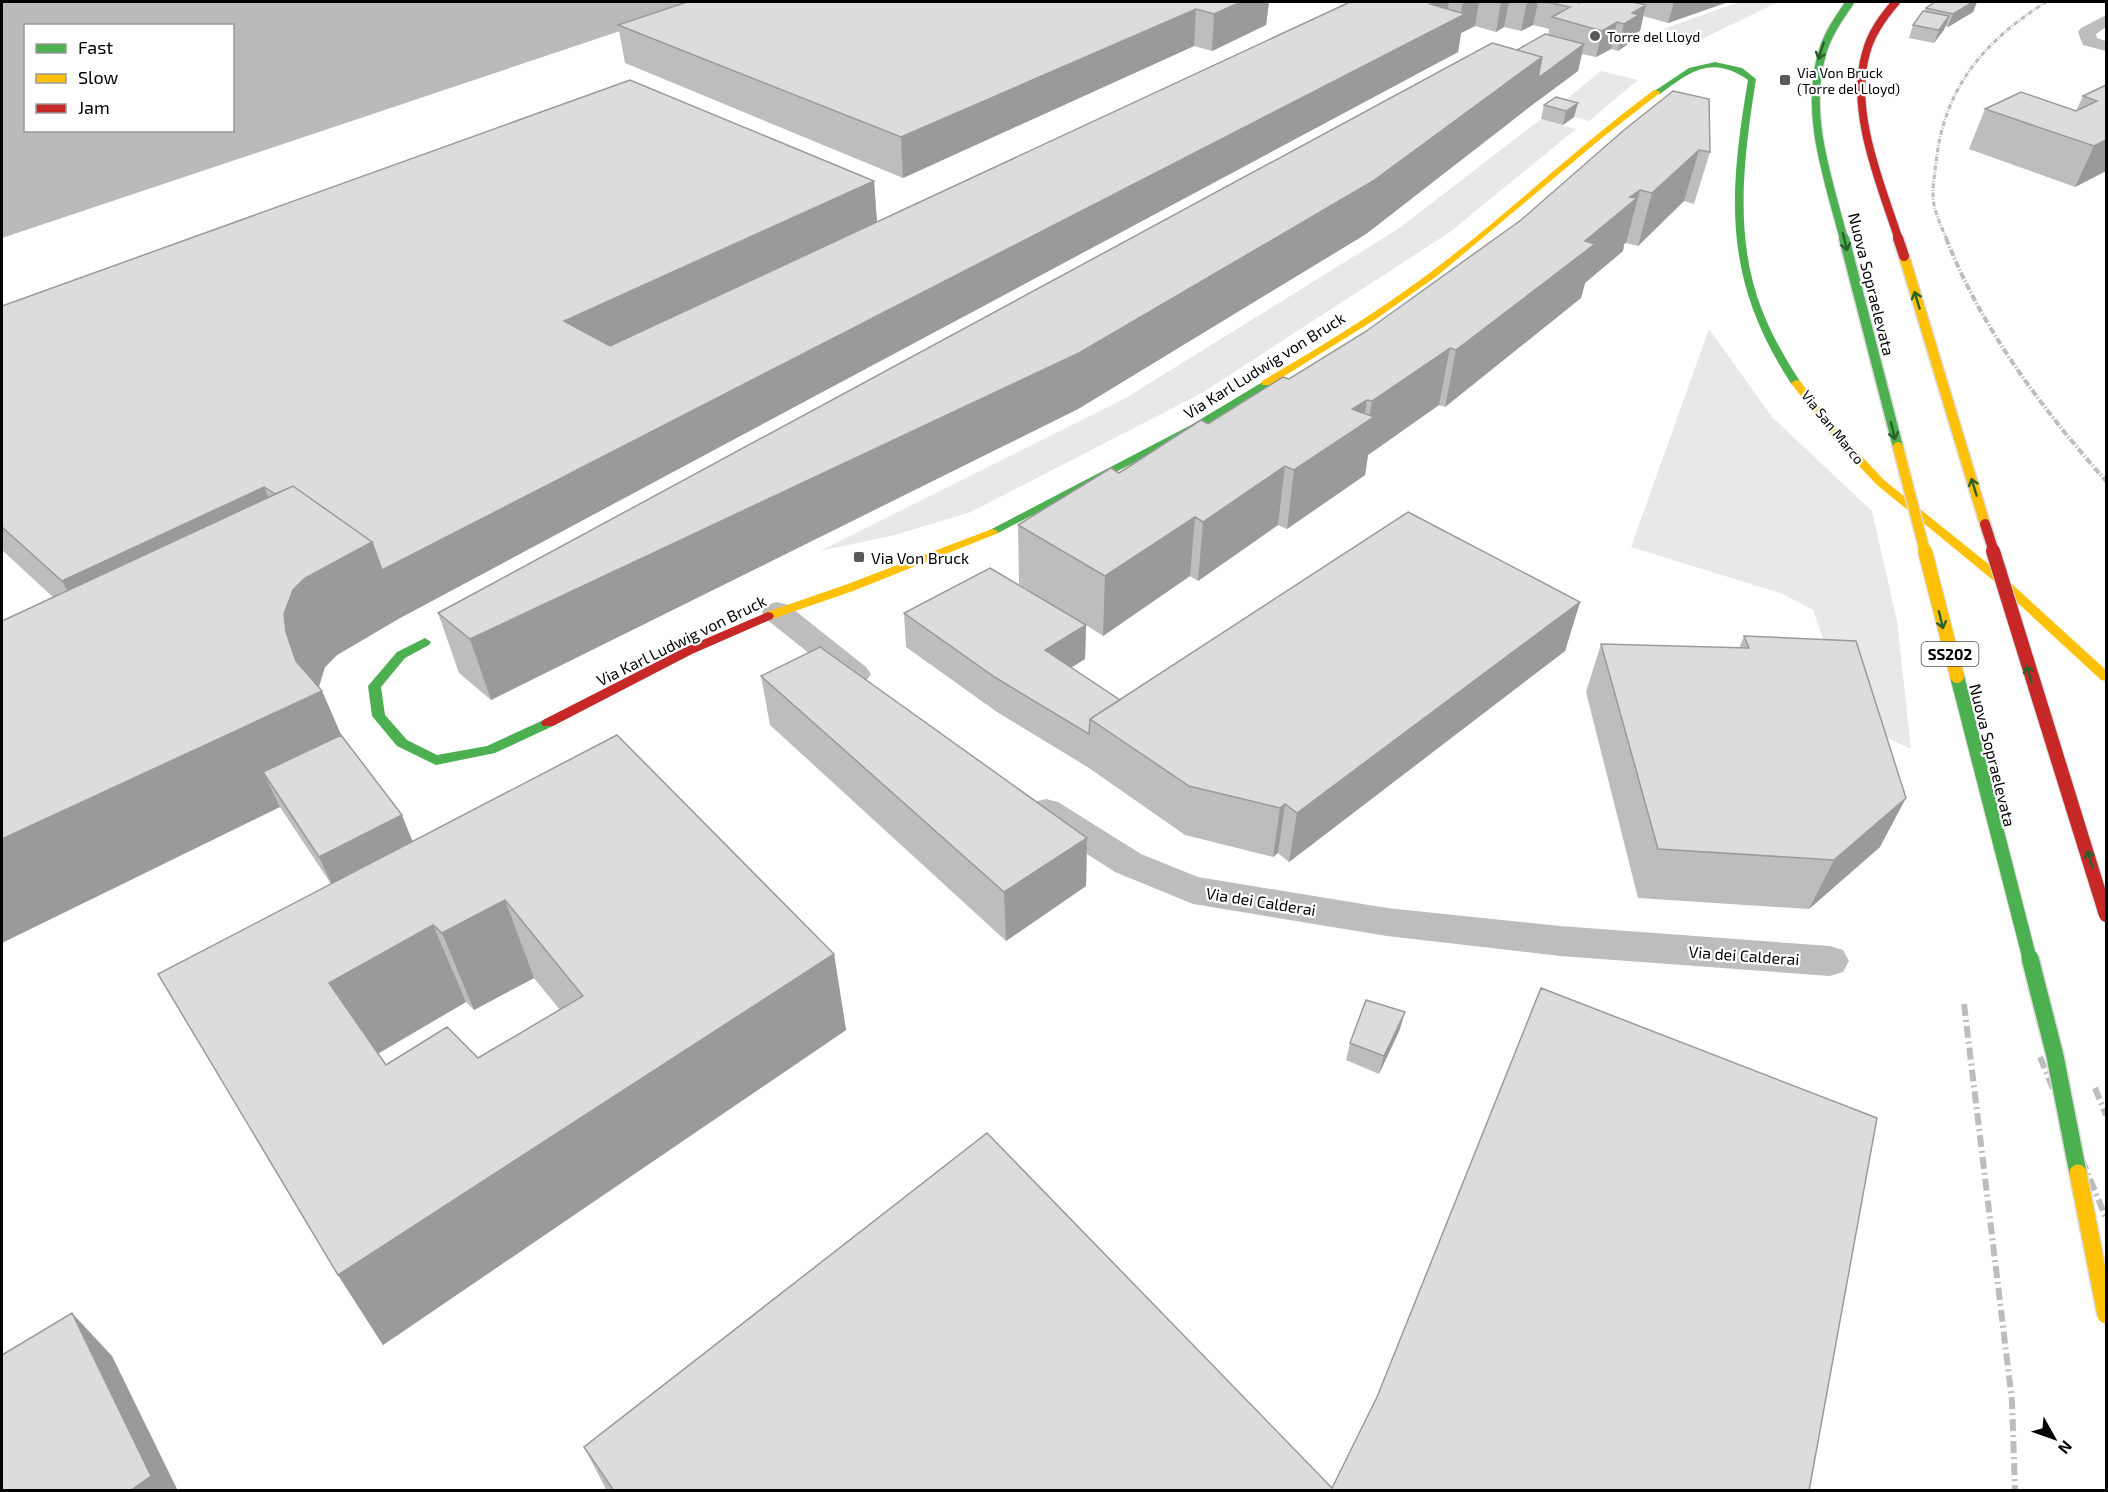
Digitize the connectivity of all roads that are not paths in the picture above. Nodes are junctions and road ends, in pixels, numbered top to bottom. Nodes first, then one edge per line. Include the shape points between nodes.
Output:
1 (1850, 2) edge
2 (1896, 2) edge
3 (2106, 20) edge
4 (2098, 44) edge
5 (1724, 65) joint
6 (777, 612) junction
7 (424, 642) dead end
8 (2106, 677) edge
9 (876, 690) edge
10 (1016, 791) edge
11 (2106, 915) edge
12 (1830, 961) dead end
13 (2106, 1315) edge

1 -> 13 main road, Nuova Sopraelevata / SS202, bridge via 1834,21 1819,53 1814,91 1820,146 2055,1056
11 -> 2 main road, Nuova Sopraelevata, bridge via 1870,151 1862,98 1864,62 1875,29
3 - 4 street via 2087,32
5 - 6 main road, Via Karl Ludwig von Bruck via 1688,69 1628,112 1433,275 1195,428 1002,528
5 - 8 main road, Via San Marco via 1738,68 1752,79 1741,165 1743,265 1752,301 1771,343 1818,413 1877,479 1984,565
6 - 7 main road, Via Karl Ludwig von Bruck via 688,651 490,750 436,760 402,743 379,716 374,686 401,655
6 - 9 street
10 - 12 street, Via dei Calderai via 1128,863 1193,890 1398,923 1560,941

